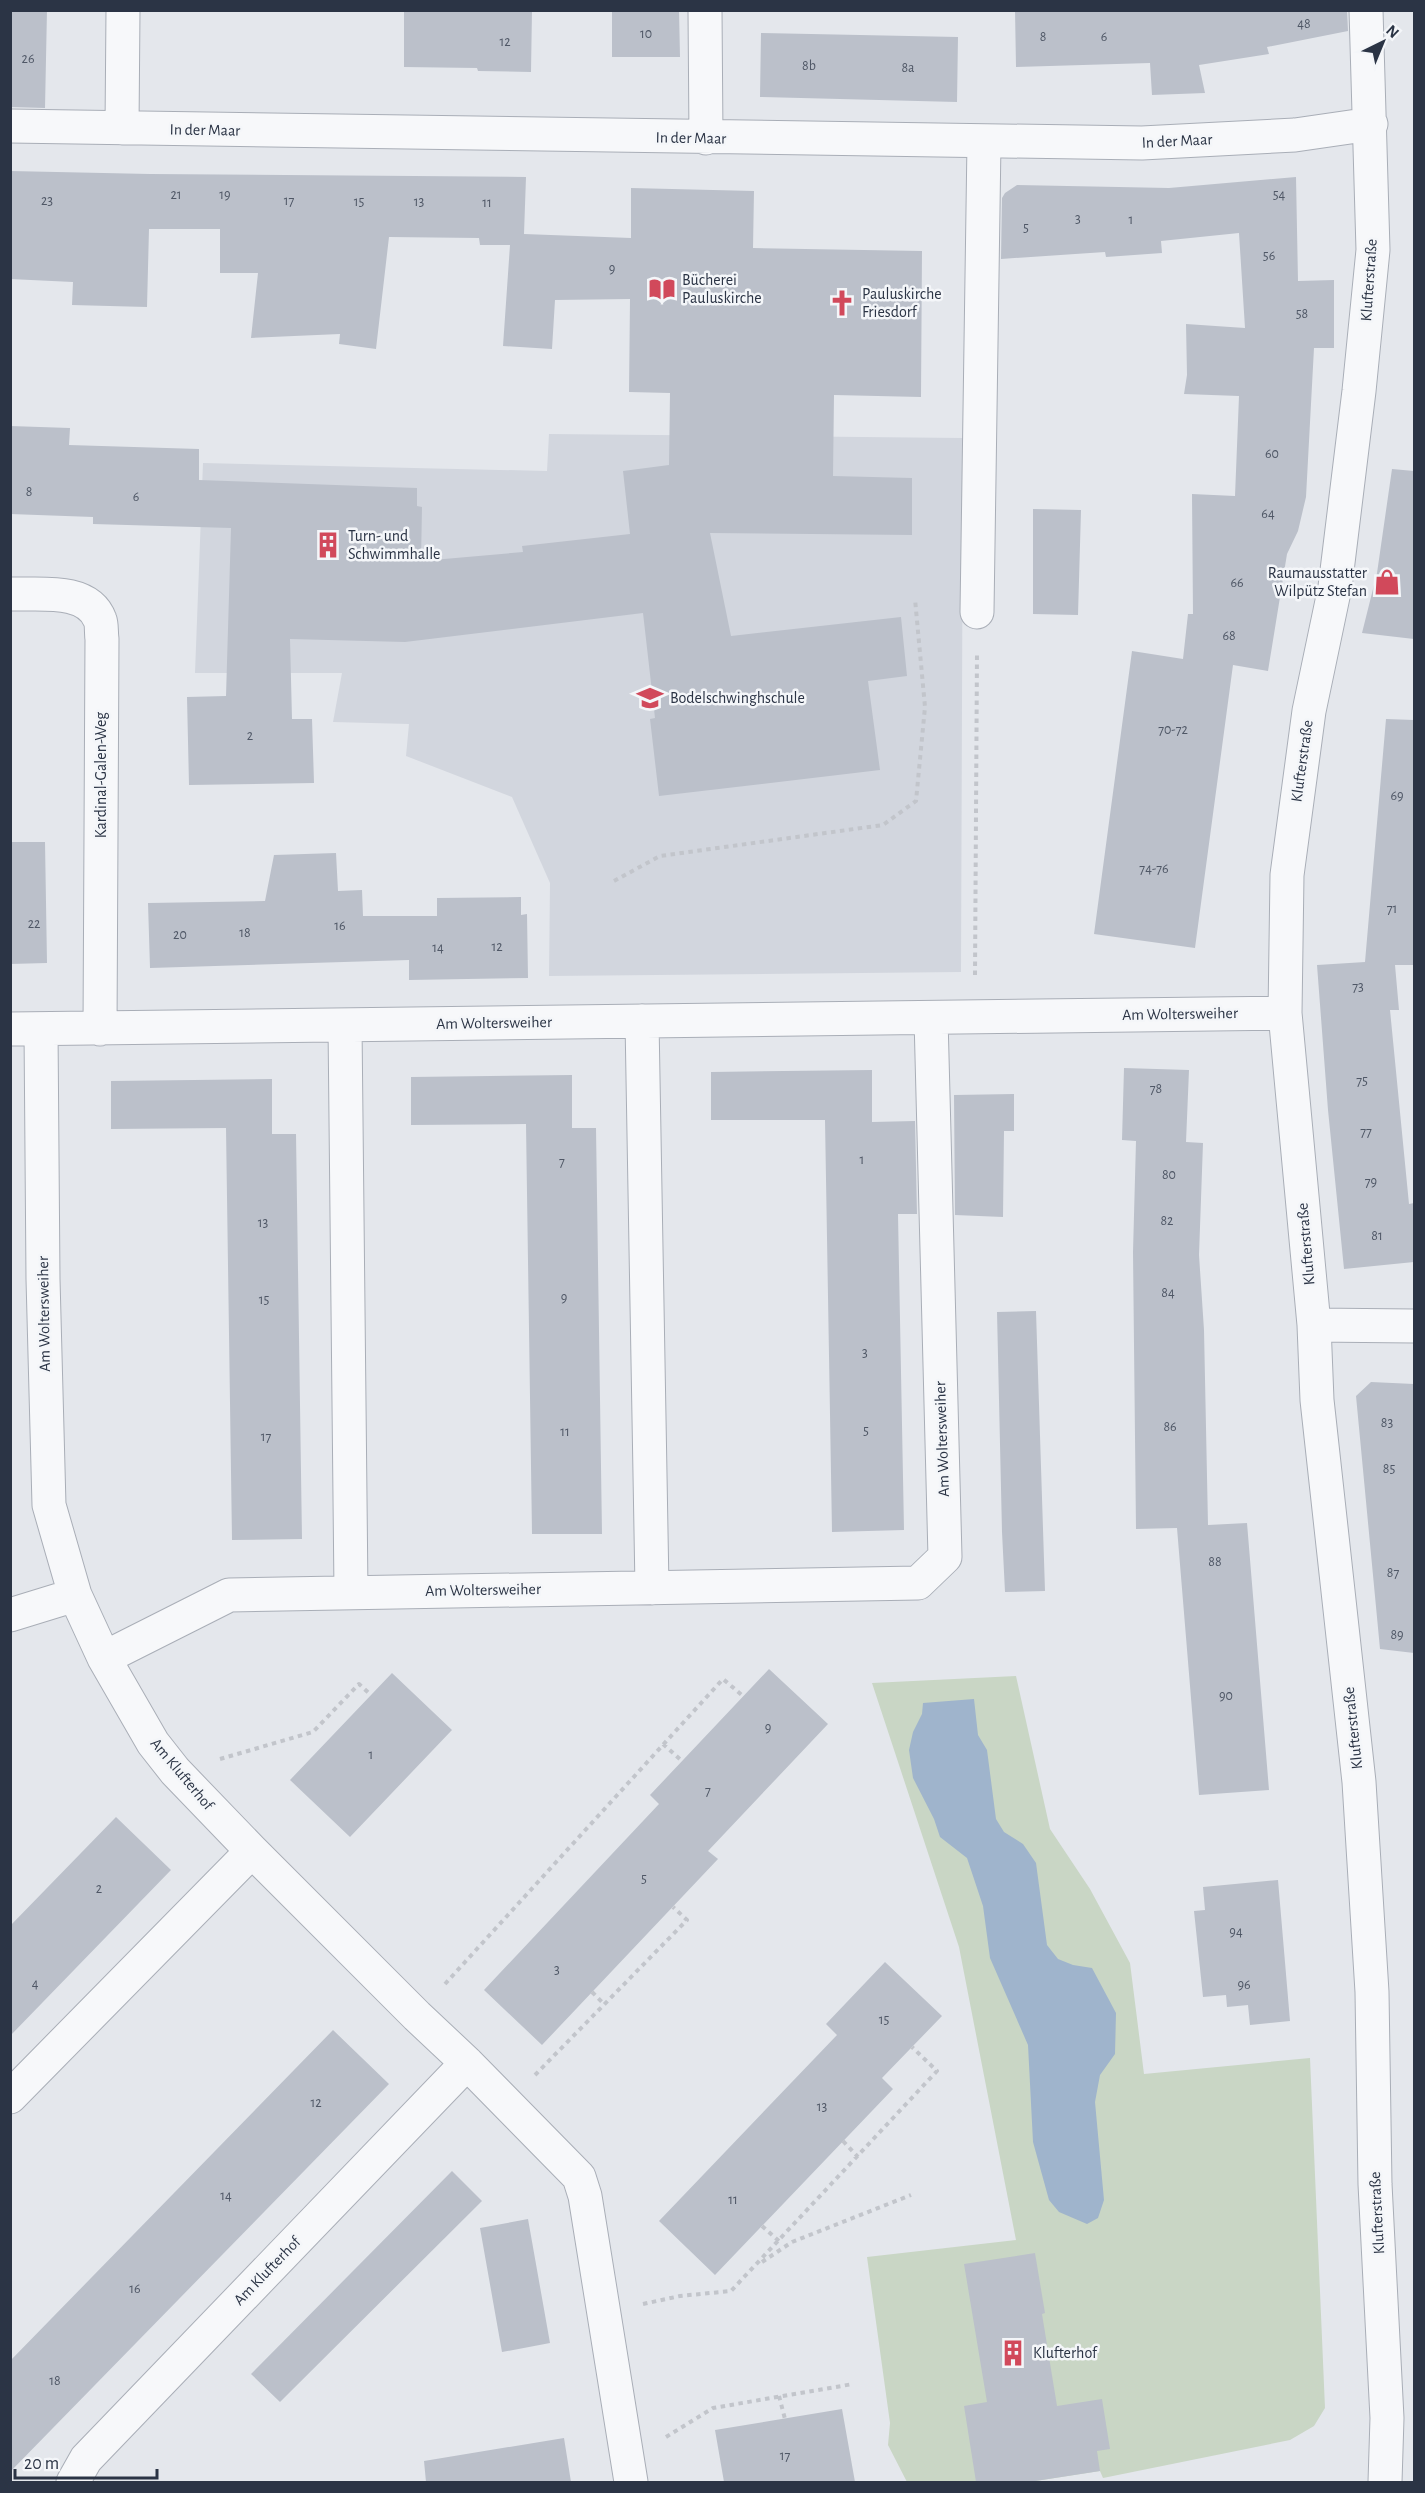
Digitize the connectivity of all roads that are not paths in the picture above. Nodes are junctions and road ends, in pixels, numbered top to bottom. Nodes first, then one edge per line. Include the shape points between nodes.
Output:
1 (123, 10) edge
2 (705, 10) edge
3 (1366, 10) edge
4 (1371, 124) junction
5 (10, 126) edge
6 (122, 128) junction
7 (706, 138) junction
8 (984, 142) junction
9 (10, 594) edge
10 (977, 612) road end
11 (1285, 1013) junction
12 (931, 1018) junction
13 (642, 1021) junction
14 (345, 1025) junction
15 (26, 1029) edge
16 (100, 1029) junction
17 (1314, 1325) junction
18 (1414, 1326) edge
19 (652, 1588) junction
20 (351, 1592) junction
21 (75, 1595) junction
22 (10, 1615) edge
23 (105, 1658) junction
24 (252, 1851) junction
25 (467, 2063) junction
26 (10, 2097) edge
27 (629, 2472) edge
28 (74, 2482) edge
29 (1385, 2482) edge

1 - 6 street
2 - 7 street
3 - 4 street, Klufterstraße
4 - 8 street, In der Maar via 1295,135 1142,143
4 - 11 street, Klufterstraße via 1373,250 1335,587 1309,711 1287,875
5 - 6 street, In der Maar
6 - 7 street, In der Maar
7 - 8 street, In der Maar
8 - 10 street
9 - 16 street, Kardinal-Galen-Weg via 69,596 95,611 100,621
11 - 12 street, Am Woltersweiher
11 - 17 street, Klufterstraße
12 - 13 street, Am Woltersweiher
12 - 19 street, Am Woltersweiher via 945,1557 918,1583
13 - 14 street, Am Woltersweiher
13 - 19 street
14 - 16 street, Am Woltersweiher
14 - 20 street
15 - 16 street, Am Woltersweiher
15 - 21 street, Am Woltersweiher via 43,1279 49,1505
17 - 18 street
17 - 29 street, Klufterstraße via 1317,1400 1359,1782 1372,1992 1375,2184 1388,2418
19 - 20 street, Am Woltersweiher
20 - 23 street, Am Woltersweiher via 229,1594
21 - 22 street
21 - 23 street, Am Woltersweiher
23 - 24 street, Am Klufterhof via 153,1743
24 - 25 street, Am Klufterhof
24 - 26 street
25 - 27 street, Am Klufterhof via 579,2177
25 - 28 street, Am Klufterhof via 86,2459

